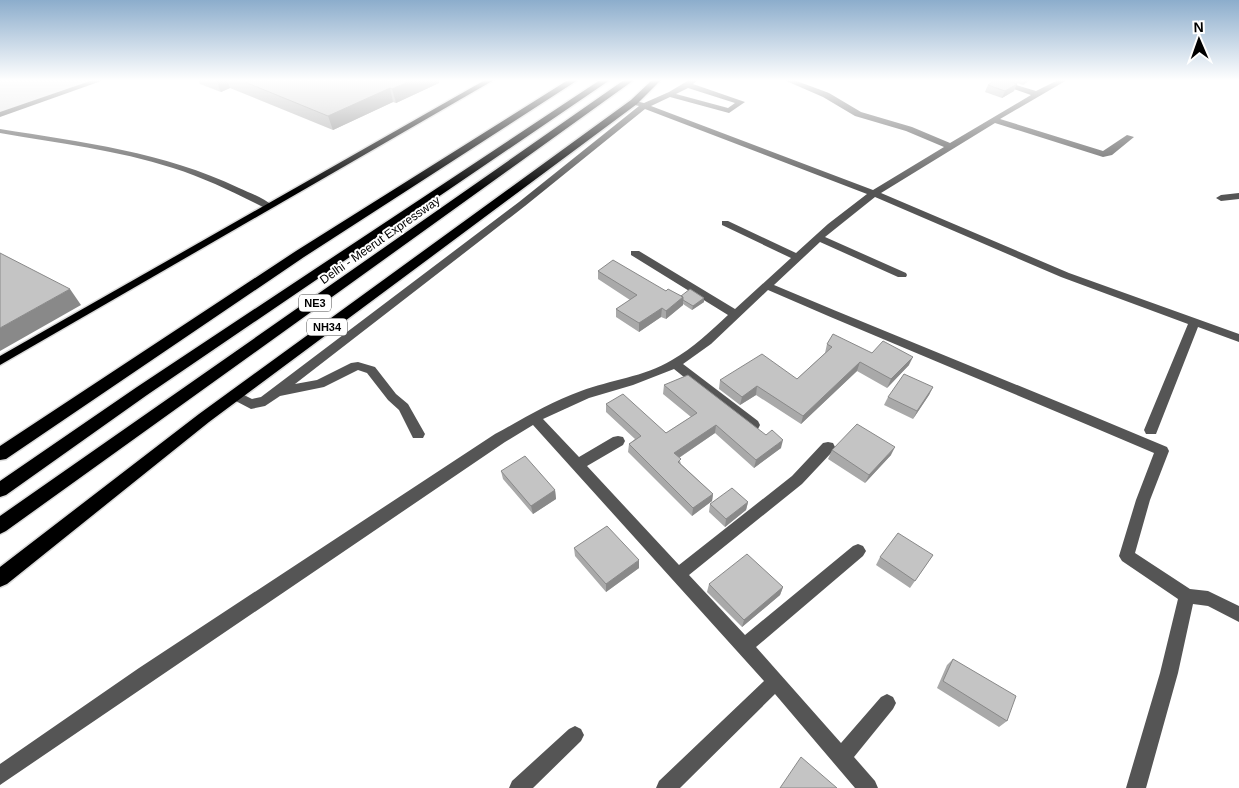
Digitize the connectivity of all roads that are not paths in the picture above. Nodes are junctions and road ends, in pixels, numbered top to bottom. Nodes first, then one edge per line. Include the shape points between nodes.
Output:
1 (426, 117) edge
2 (516, 117) edge
3 (551, 117) edge
4 (578, 117) edge
5 (621, 117) edge
6 (624, 117) edge
7 (673, 117) edge
8 (867, 117) edge
9 (999, 117) edge
10 (994, 120) junction
11 (0, 131) edge
12 (1130, 137) dead end
13 (951, 147) junction
14 (874, 193) junction
15 (1239, 196) edge
16 (1221, 198) dead end
17 (268, 206) junction
18 (725, 223) dead end
19 (819, 238) junction
20 (635, 253) dead end
21 (797, 256) junction
22 (902, 275) dead end
23 (766, 285) junction
24 (735, 314) junction
25 (1194, 322) junction
26 (1239, 338) edge
27 (0, 361) edge
28 (675, 364) junction
29 (276, 393) junction
30 (234, 395) junction
31 (534, 418) junction
32 (753, 424) edge
33 (1151, 430) dead end
34 (418, 434) dead end
35 (618, 441) dead end
36 (828, 446) dead end
37 (0, 454) edge
38 (577, 465) junction
39 (0, 490) edge
40 (0, 526) edge
41 (858, 551) dead end
42 (678, 575) junction
43 (0, 578) edge
44 (1188, 597) junction
45 (1239, 614) edge
46 (744, 646) junction
47 (776, 681) junction
48 (887, 703) dead end
49 (575, 735) dead end
50 (842, 756) junction
51 (0, 775) edge
52 (520, 788) edge
53 (666, 788) edge
54 (868, 788) edge
55 (1136, 788) edge

1 - 17 main road
2 - 37 highway via 300,254
3 - 39 highway, Delhi - Meerut Expressway / NE3
4 - 40 highway, Delhi - Meerut Expressway / NE3
5 - 30 highway, NH34
6 - 29 street via 522,204
7 - 14 street
8 - 13 street via 909,129
9 - 10 street
10 - 12 street via 1103,154
10 - 13 street
11 - 17 street via 175,165 214,179
13 - 14 street
14 - 19 street
14 - 25 street via 1064,275
15 - 16 street
17 - 27 main road
18 - 21 street
19 - 21 street
19 - 22 street
20 - 24 street
21 - 23 street
23 - 24 street
23 - 44 street via 1162,451 1143,500 1127,556
24 - 28 street via 707,341
25 - 26 street
25 - 33 street
28 - 31 street via 629,382 585,394
28 - 32 street
29 - 30 street via 258,404
29 - 34 street via 320,384 350,367 371,370 381,385 404,407
30 - 43 highway, NH34
31 - 38 street
31 - 51 street via 145,674
35 - 38 street
36 - 42 street via 797,480
38 - 42 street
41 - 46 street
42 - 46 street
44 - 45 street via 1209,599
44 - 55 street
46 - 47 street
47 - 50 street
47 - 53 street
48 - 50 street
49 - 52 street
50 - 54 street

